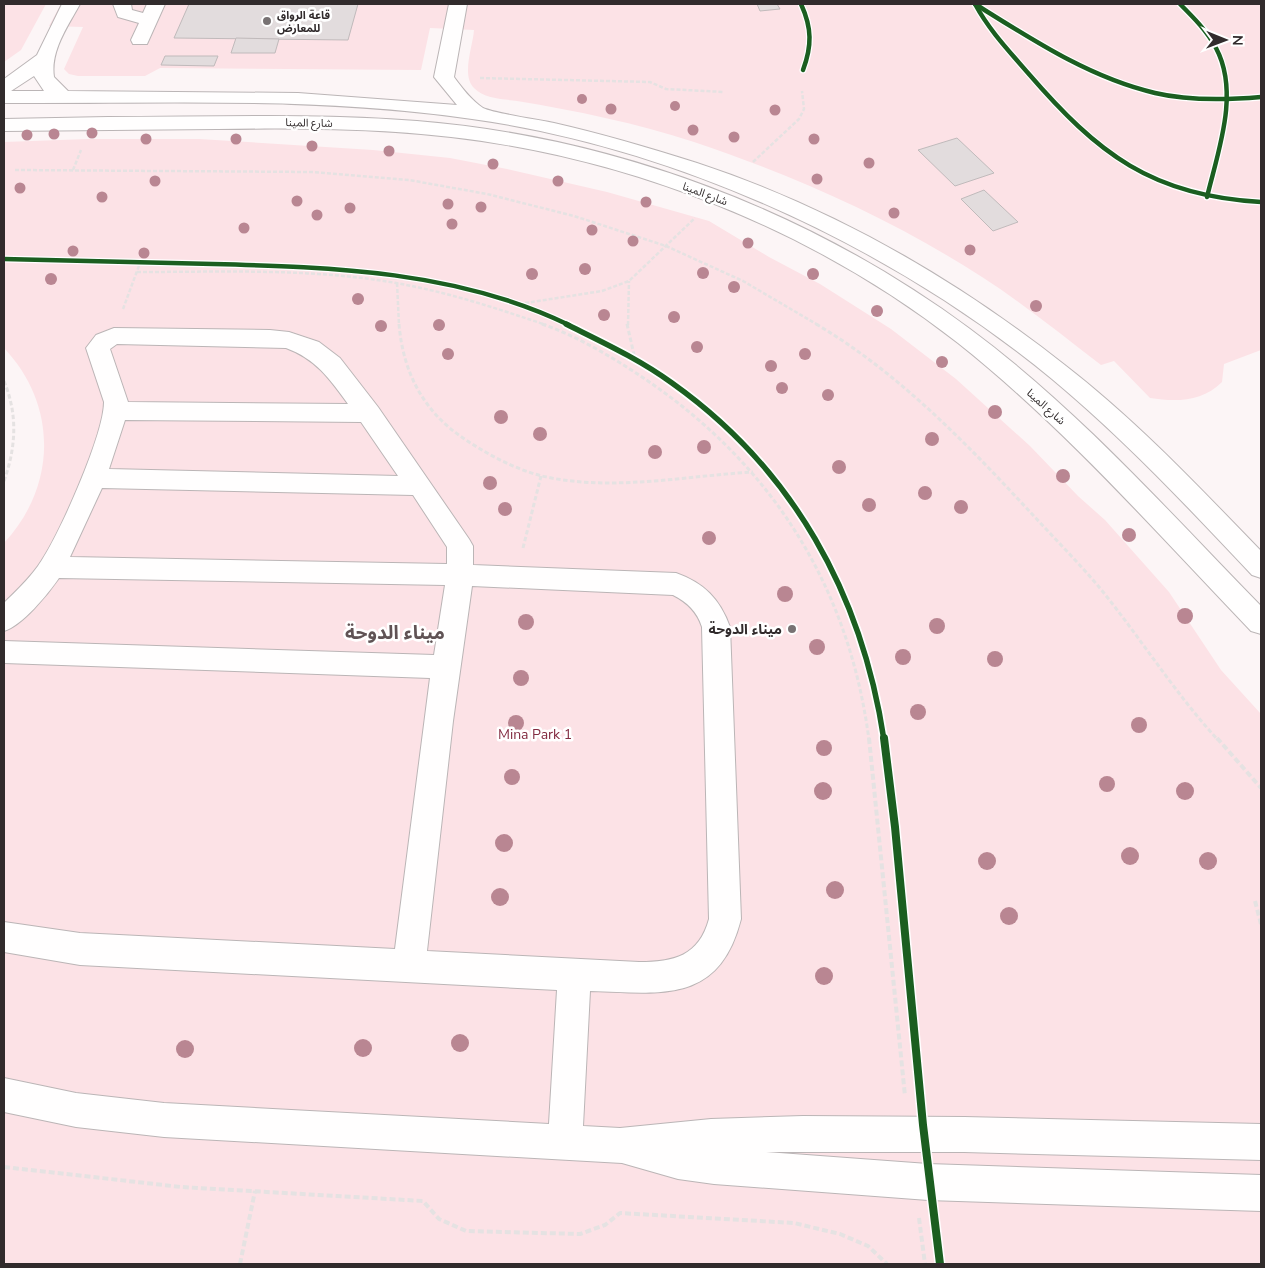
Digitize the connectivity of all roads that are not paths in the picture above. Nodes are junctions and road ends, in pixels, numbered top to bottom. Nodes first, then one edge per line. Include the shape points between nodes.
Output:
1 (71, 4) edge
2 (122, 4) edge
3 (458, 4) edge
4 (153, 11) edge
5 (140, 40) dead end
6 (45, 57) junction
7 (444, 77) junction
8 (4, 87) edge
9 (4, 97) edge
10 (32, 97) junction
11 (63, 97) junction
12 (391, 104) junction
13 (479, 114) junction
14 (11, 125) edge
15 (724, 189) junction
16 (116, 410) junction
17 (369, 413) junction
18 (94, 478) junction
19 (420, 486) junction
20 (52, 567) junction
21 (1261, 568) edge
22 (460, 575) junction
23 (4, 620) edge
24 (1261, 623) edge
25 (4, 652) edge
26 (444, 667) junction
27 (4, 937) edge
28 (409, 966) junction
29 (574, 976) junction
30 (4, 1095) edge
31 (1261, 1142) edge
32 (565, 1143) junction
33 (620, 1146) junction
34 (1261, 1193) edge

1 - 6 street
2 - 4 street via 124,13 130,16
3 - 7 street
4 - 5 street
6 - 8 street
6 - 11 street via 42,68 45,79
7 - 12 street
7 - 13 street via 458,96
9 - 10 street, شارع المينا
10 - 11 street, شارع المينا
10 - 14 street
11 - 12 street, شارع المينا via 301,98
12 - 13 street, شارع المينا
13 - 15 street, شارع المينا via 625,147
14 - 15 street, شارع المينا via 289,122 440,129 536,144
15 - 21 street, شارع المينا via 820,221 941,288 1012,336 1152,455
15 - 24 street, شارع المينا via 842,255 966,337 1070,430
16 - 17 street
16 - 17 street via 98,348 114,336 289,340 311,348 332,364
16 - 18 street
17 - 19 street
18 - 19 street
18 - 20 street
19 - 22 street via 460,546
20 - 22 street
20 - 23 street
22 - 26 street
22 - 29 street via 676,584 704,601 716,627 725,919 721,934 714,950 702,962 671,976
25 - 26 street
26 - 28 street
27 - 28 street via 80,949
28 - 29 street
29 - 32 street
30 - 32 street via 76,1110 164,1120
31 - 33 street via 924,1134 745,1134 662,1139
32 - 33 street
33 - 34 street via 649,1155 714,1166 914,1180

